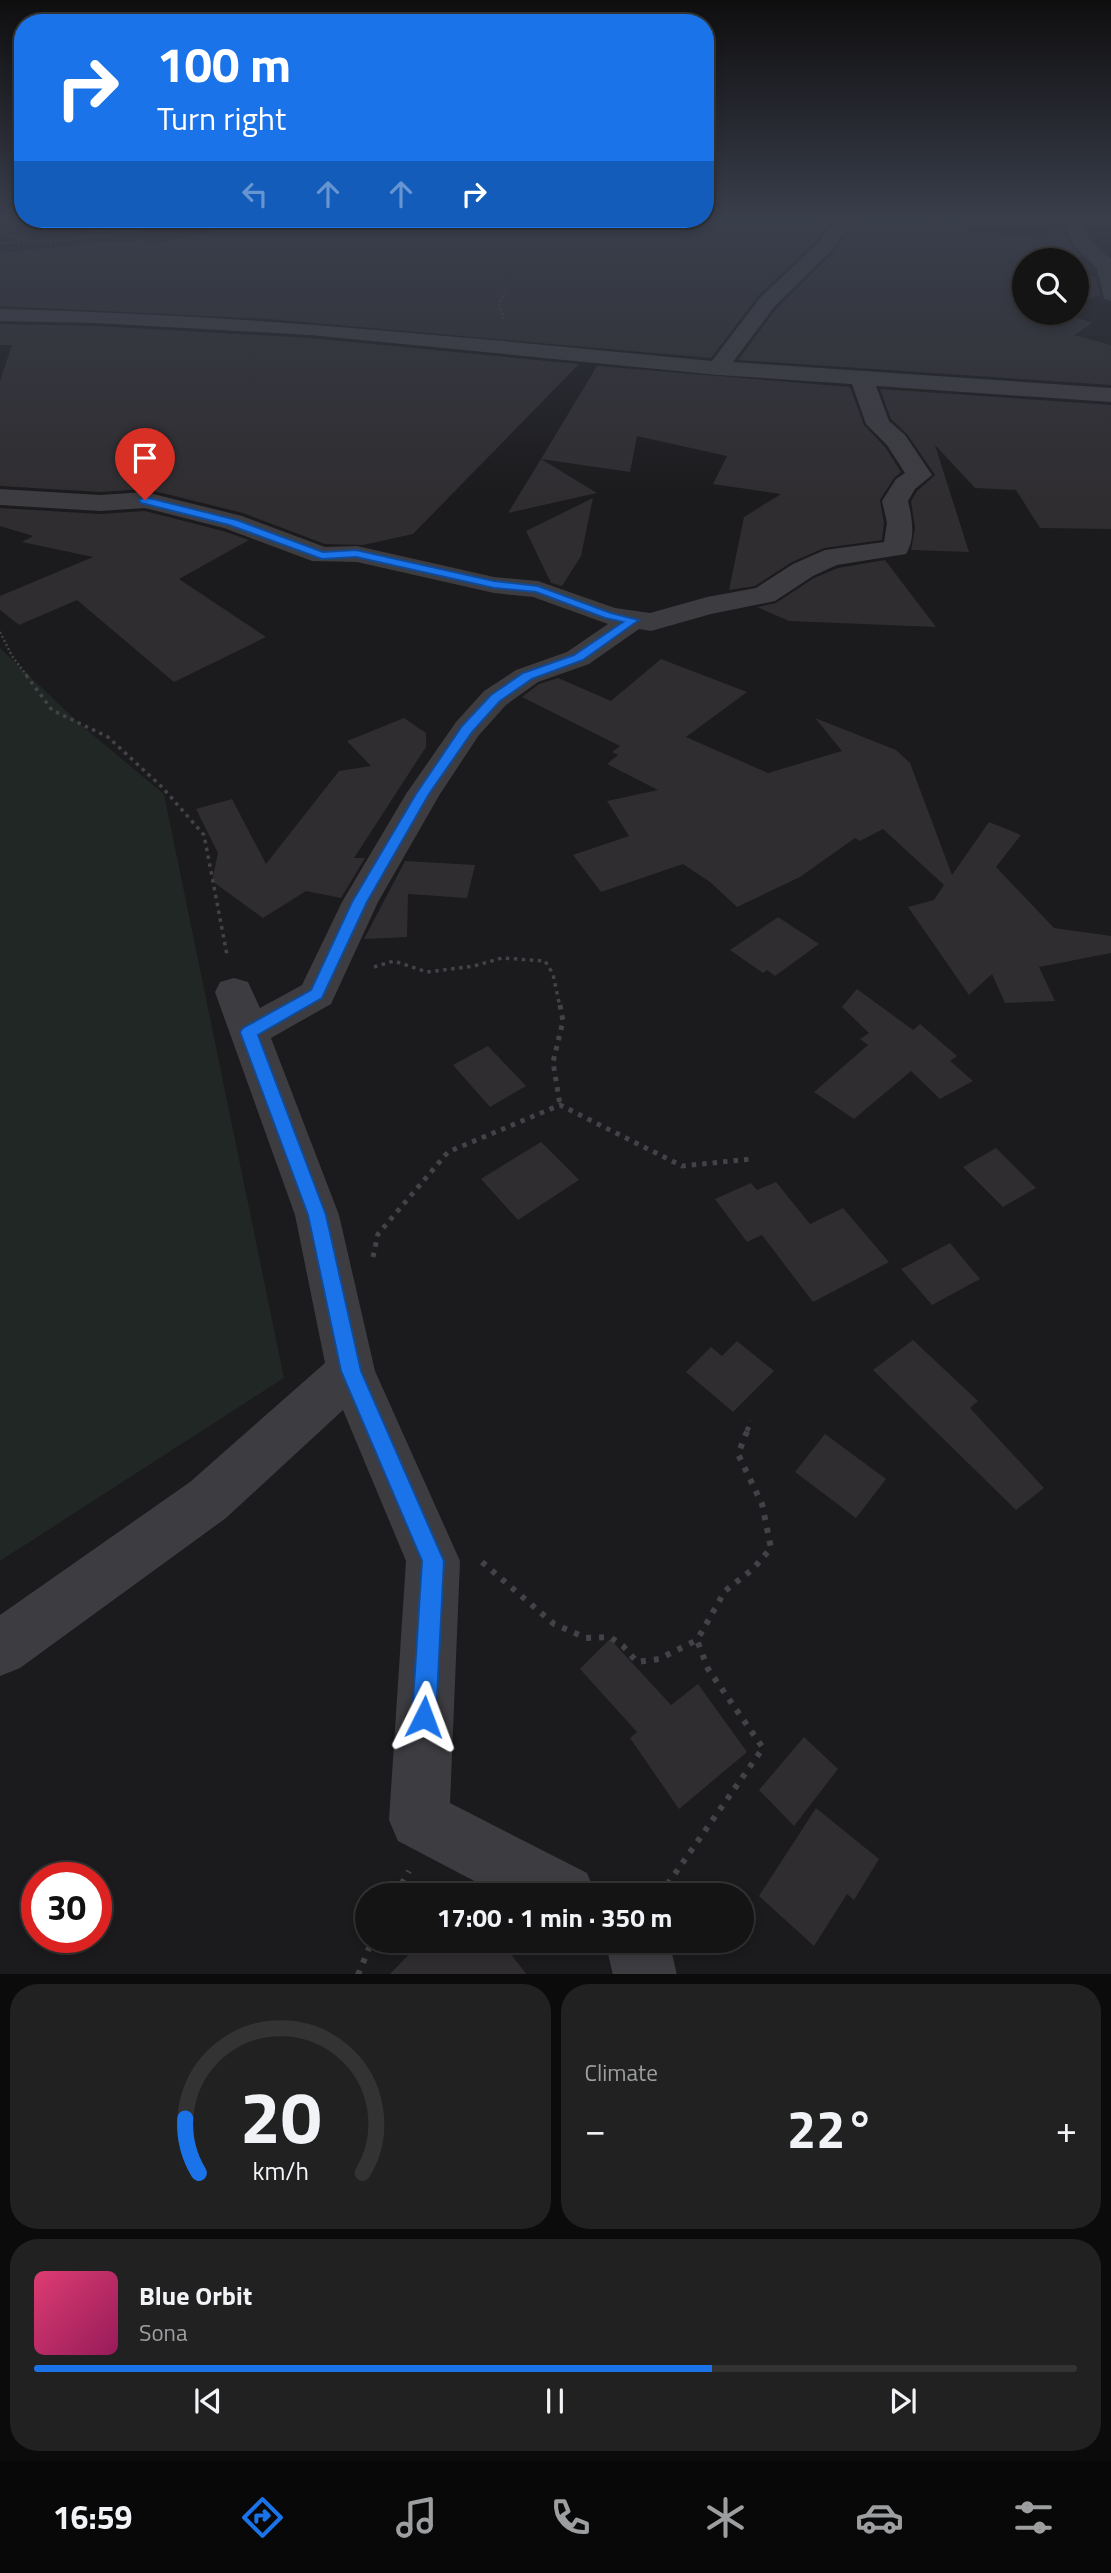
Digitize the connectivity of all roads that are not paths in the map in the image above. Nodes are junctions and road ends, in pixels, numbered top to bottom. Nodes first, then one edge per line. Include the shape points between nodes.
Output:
1 (760, 311) edge
2 (0, 316) edge
3 (718, 368) junction
4 (862, 379) junction
5 (1111, 396) edge
6 (0, 496) edge
7 (633, 620) junction
8 (351, 1371) junction
9 (0, 1648) edge
10 (542, 1883) edge
11 (640, 1953) edge
12 (645, 1974) edge

1 - 3 street
2 - 3 street via 310,329
3 - 4 street
4 - 5 street
4 - 7 street via 878,424 896,440 919,475 905,484 895,501 901,523 896,548 835,556 765,595 651,622
6 - 7 street via 86,502 145,500 233,522 322,555 356,554 538,589 609,616
7 - 8 street via 578,658 527,676 495,698 467,729 423,794 360,902 317,994 241,1012 317,1215
8 - 9 street via 208,1500
8 - 10 street via 433,1561 419,1820
11 - 12 street

